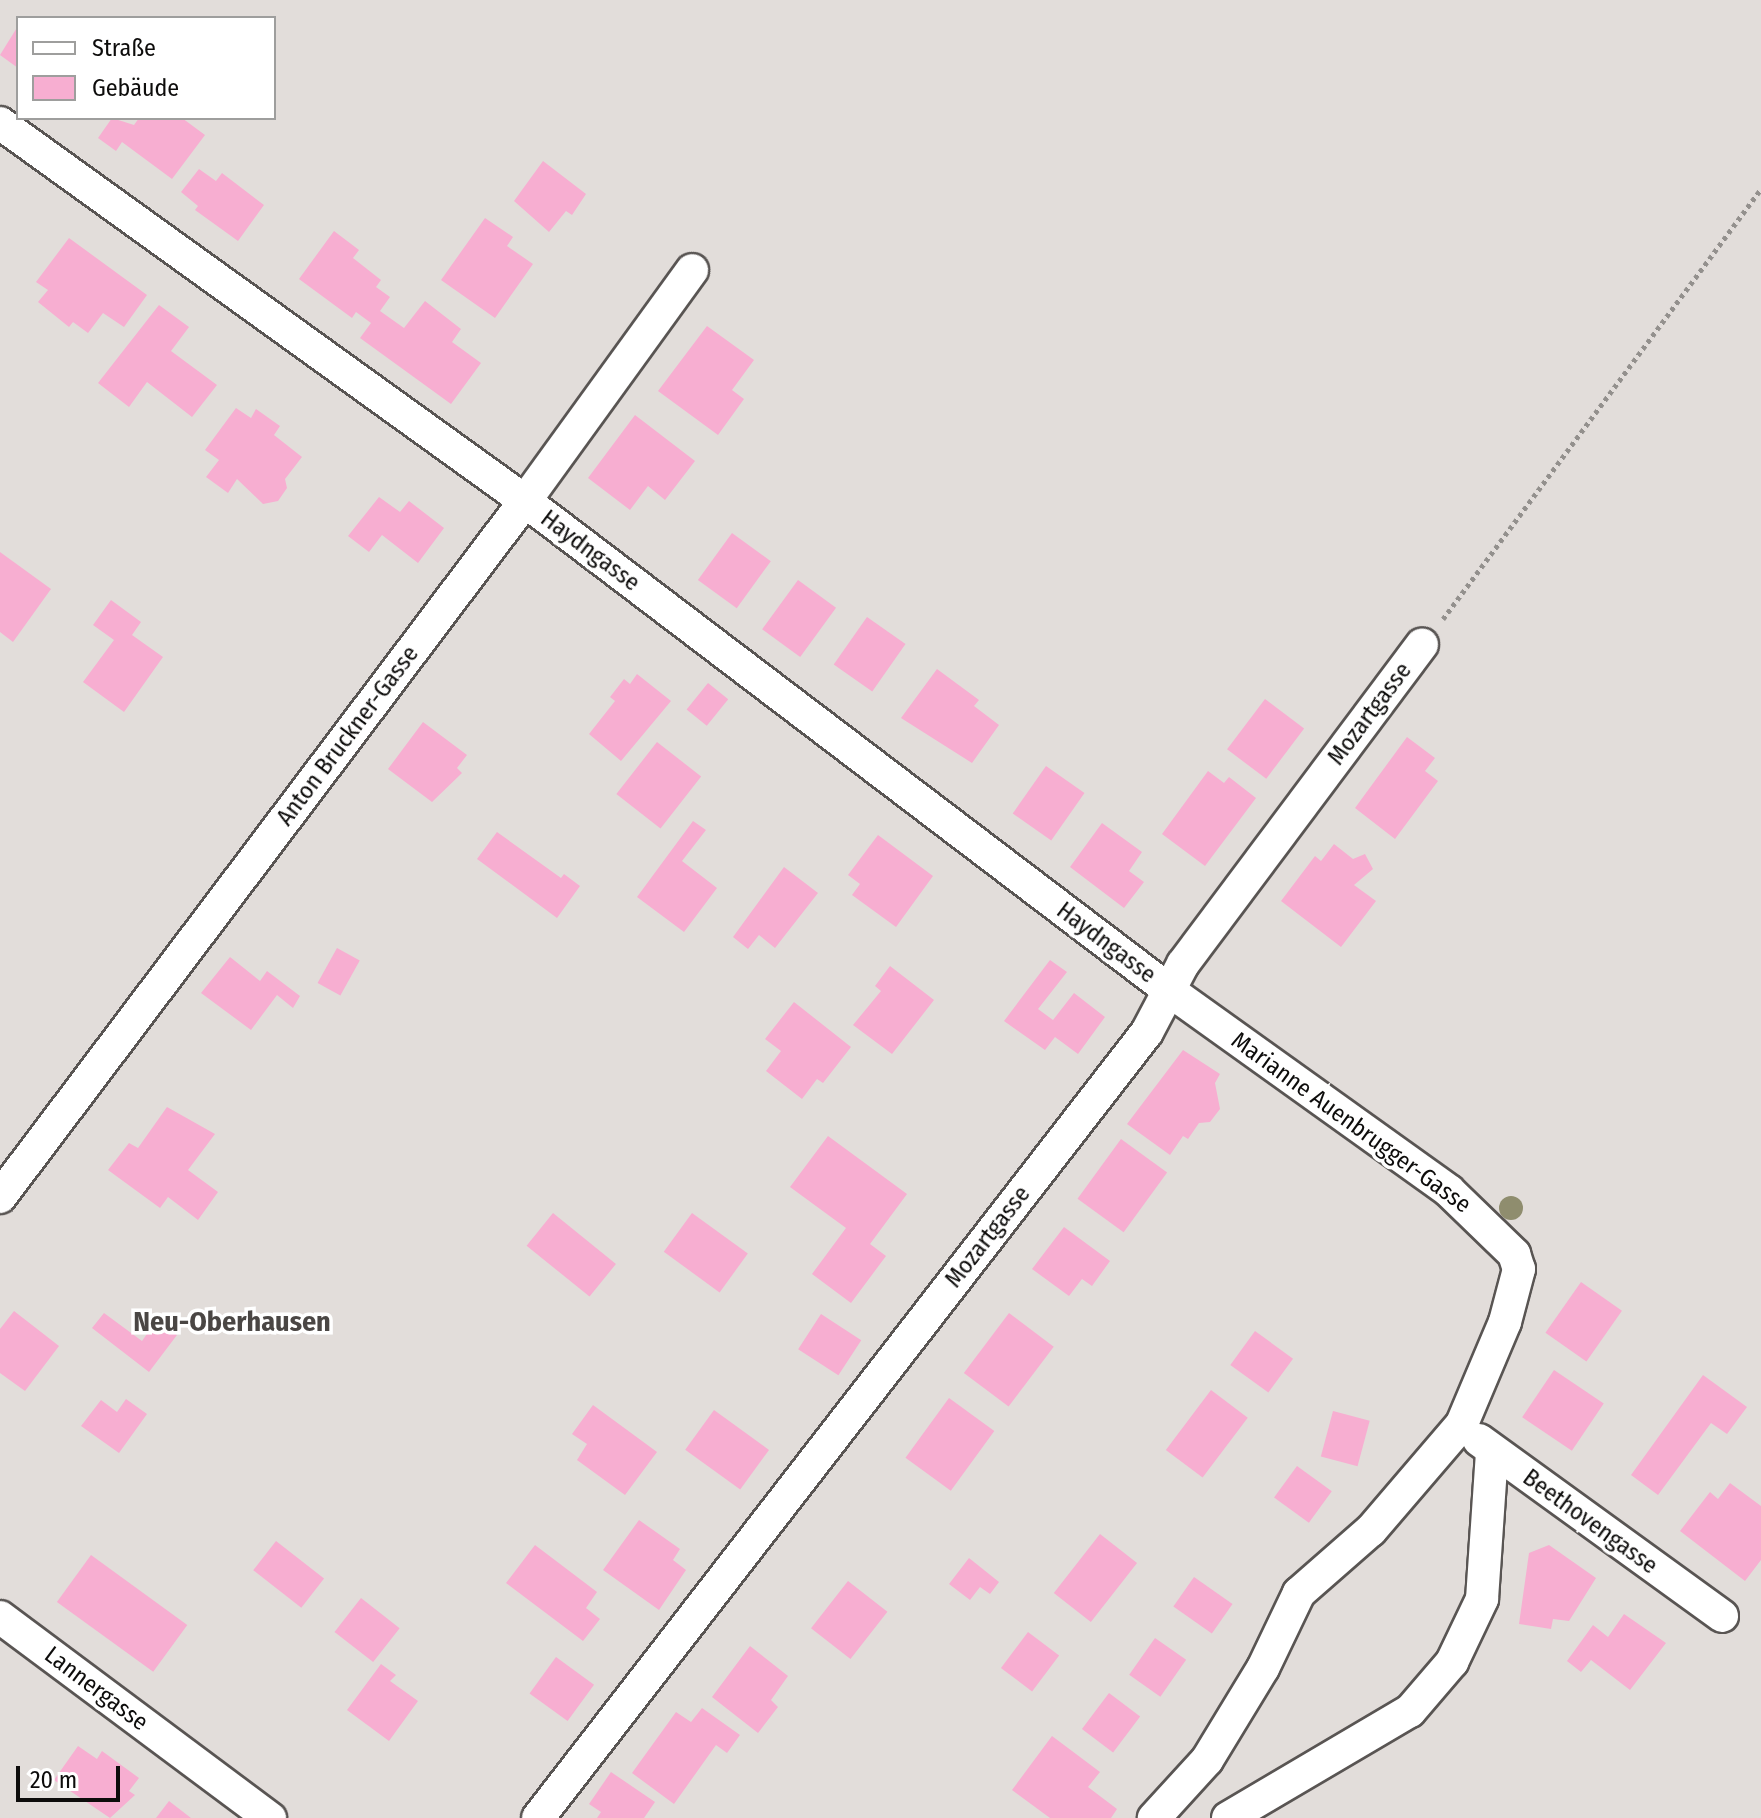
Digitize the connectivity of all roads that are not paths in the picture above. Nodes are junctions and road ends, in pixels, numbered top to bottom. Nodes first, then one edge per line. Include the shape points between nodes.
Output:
1 (0, 123) edge
2 (692, 270) dead end
3 (525, 501) junction
4 (1422, 644) road end
5 (1170, 991) junction
6 (0, 1197) edge
7 (1462, 1424) junction
8 (1492, 1452) junction
9 (1722, 1616) dead end
10 (0, 1617) edge
11 (270, 1818) edge
12 (538, 1818) edge
13 (1154, 1818) edge
14 (1228, 1818) edge

1 - 3 street, Haydngasse
2 - 3 street, Anton Bruckner-Gasse
3 - 5 street, Haydngasse
3 - 6 street, Anton Bruckner-Gasse
4 - 5 street, Mozartgasse via 1183,964
5 - 7 street, Marianne Auenbrugger-Gasse via 1449,1191 1514,1254 1519,1269 1505,1322
5 - 12 street, Mozartgasse via 1137,1045
7 - 8 street, Beethovengasse
7 - 13 street, Marianne Auenbrugger-Gasse via 1371,1530 1299,1593 1263,1668 1207,1760
8 - 9 street, Beethovengasse
8 - 14 street via 1482,1599 1452,1662 1410,1711
10 - 11 street, Lannergasse

